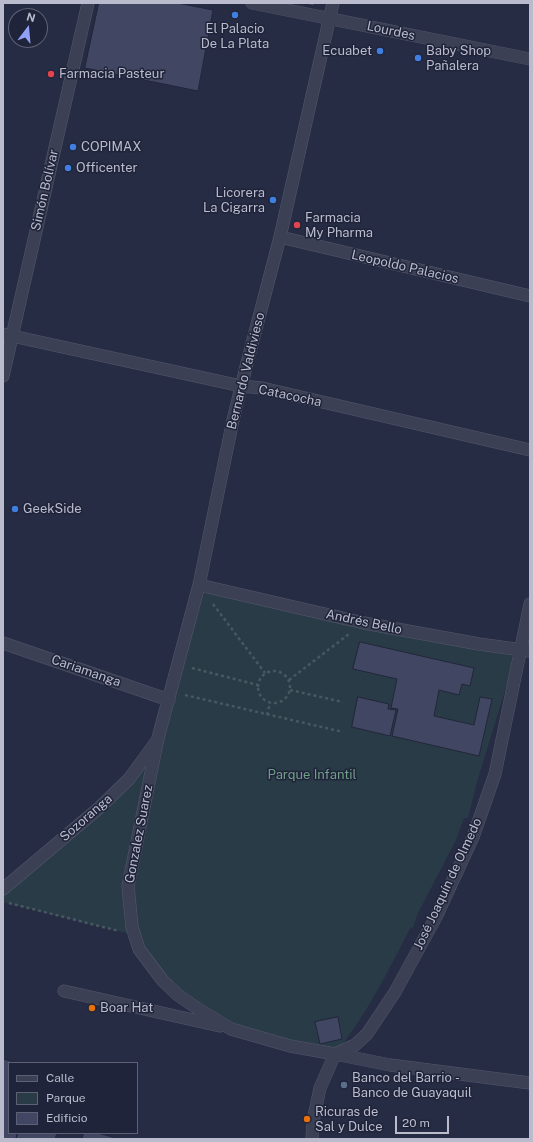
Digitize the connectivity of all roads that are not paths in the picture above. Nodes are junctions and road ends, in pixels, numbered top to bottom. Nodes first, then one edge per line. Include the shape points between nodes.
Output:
1 (88, 3) edge
2 (252, 3) edge
3 (333, 3) edge
4 (329, 18) junction
5 (530, 59) edge
6 (280, 237) junction
7 (530, 296) edge
8 (8, 335) edge
9 (3, 376) edge
10 (241, 386) junction
11 (530, 450) edge
12 (199, 585) junction
13 (530, 604) edge
14 (3, 642) edge
15 (525, 650) edge
16 (170, 696) junction
17 (158, 738) junction
18 (3, 889) edge
19 (64, 991) dead end
20 (231, 1029) junction
21 (335, 1054) junction
22 (530, 1083) edge
23 (312, 1139) edge

1 - 8 street, Simón Bolívar
2 - 4 street, Lourdes
3 - 4 street, Bernardo Valdivieso
4 - 5 street, Lourdes
4 - 6 street, Bernardo Valdivieso
6 - 7 street, Leopoldo Palacios
6 - 10 street, Bernardo Valdivieso
8 - 9 street, Simón Bolívar
8 - 10 street, Catacocha
10 - 11 street, Catacocha via 262,388
10 - 12 street, Bernardo Valdivieso
12 - 15 street, Andrés Bello via 364,623
12 - 16 street, Bernardo Valdivieso
13 - 15 street, José Joaquín de Olmedo
14 - 16 street, Cariamanga
15 - 21 street, José Joaquín de Olmedo via 495,774 473,837 436,917 391,998 367,1034 355,1045
16 - 17 street, Bernardo Valdivieso
17 - 18 street, Sozoranga via 129,779 99,808
17 - 20 street, Gonzalez Suarez via 128,886 132,928 139,949 163,981 178,995
19 - 20 street
20 - 21 street, Gonzalez Suarez via 300,1048
21 - 22 street via 390,1065
21 - 23 street via 320,1088

